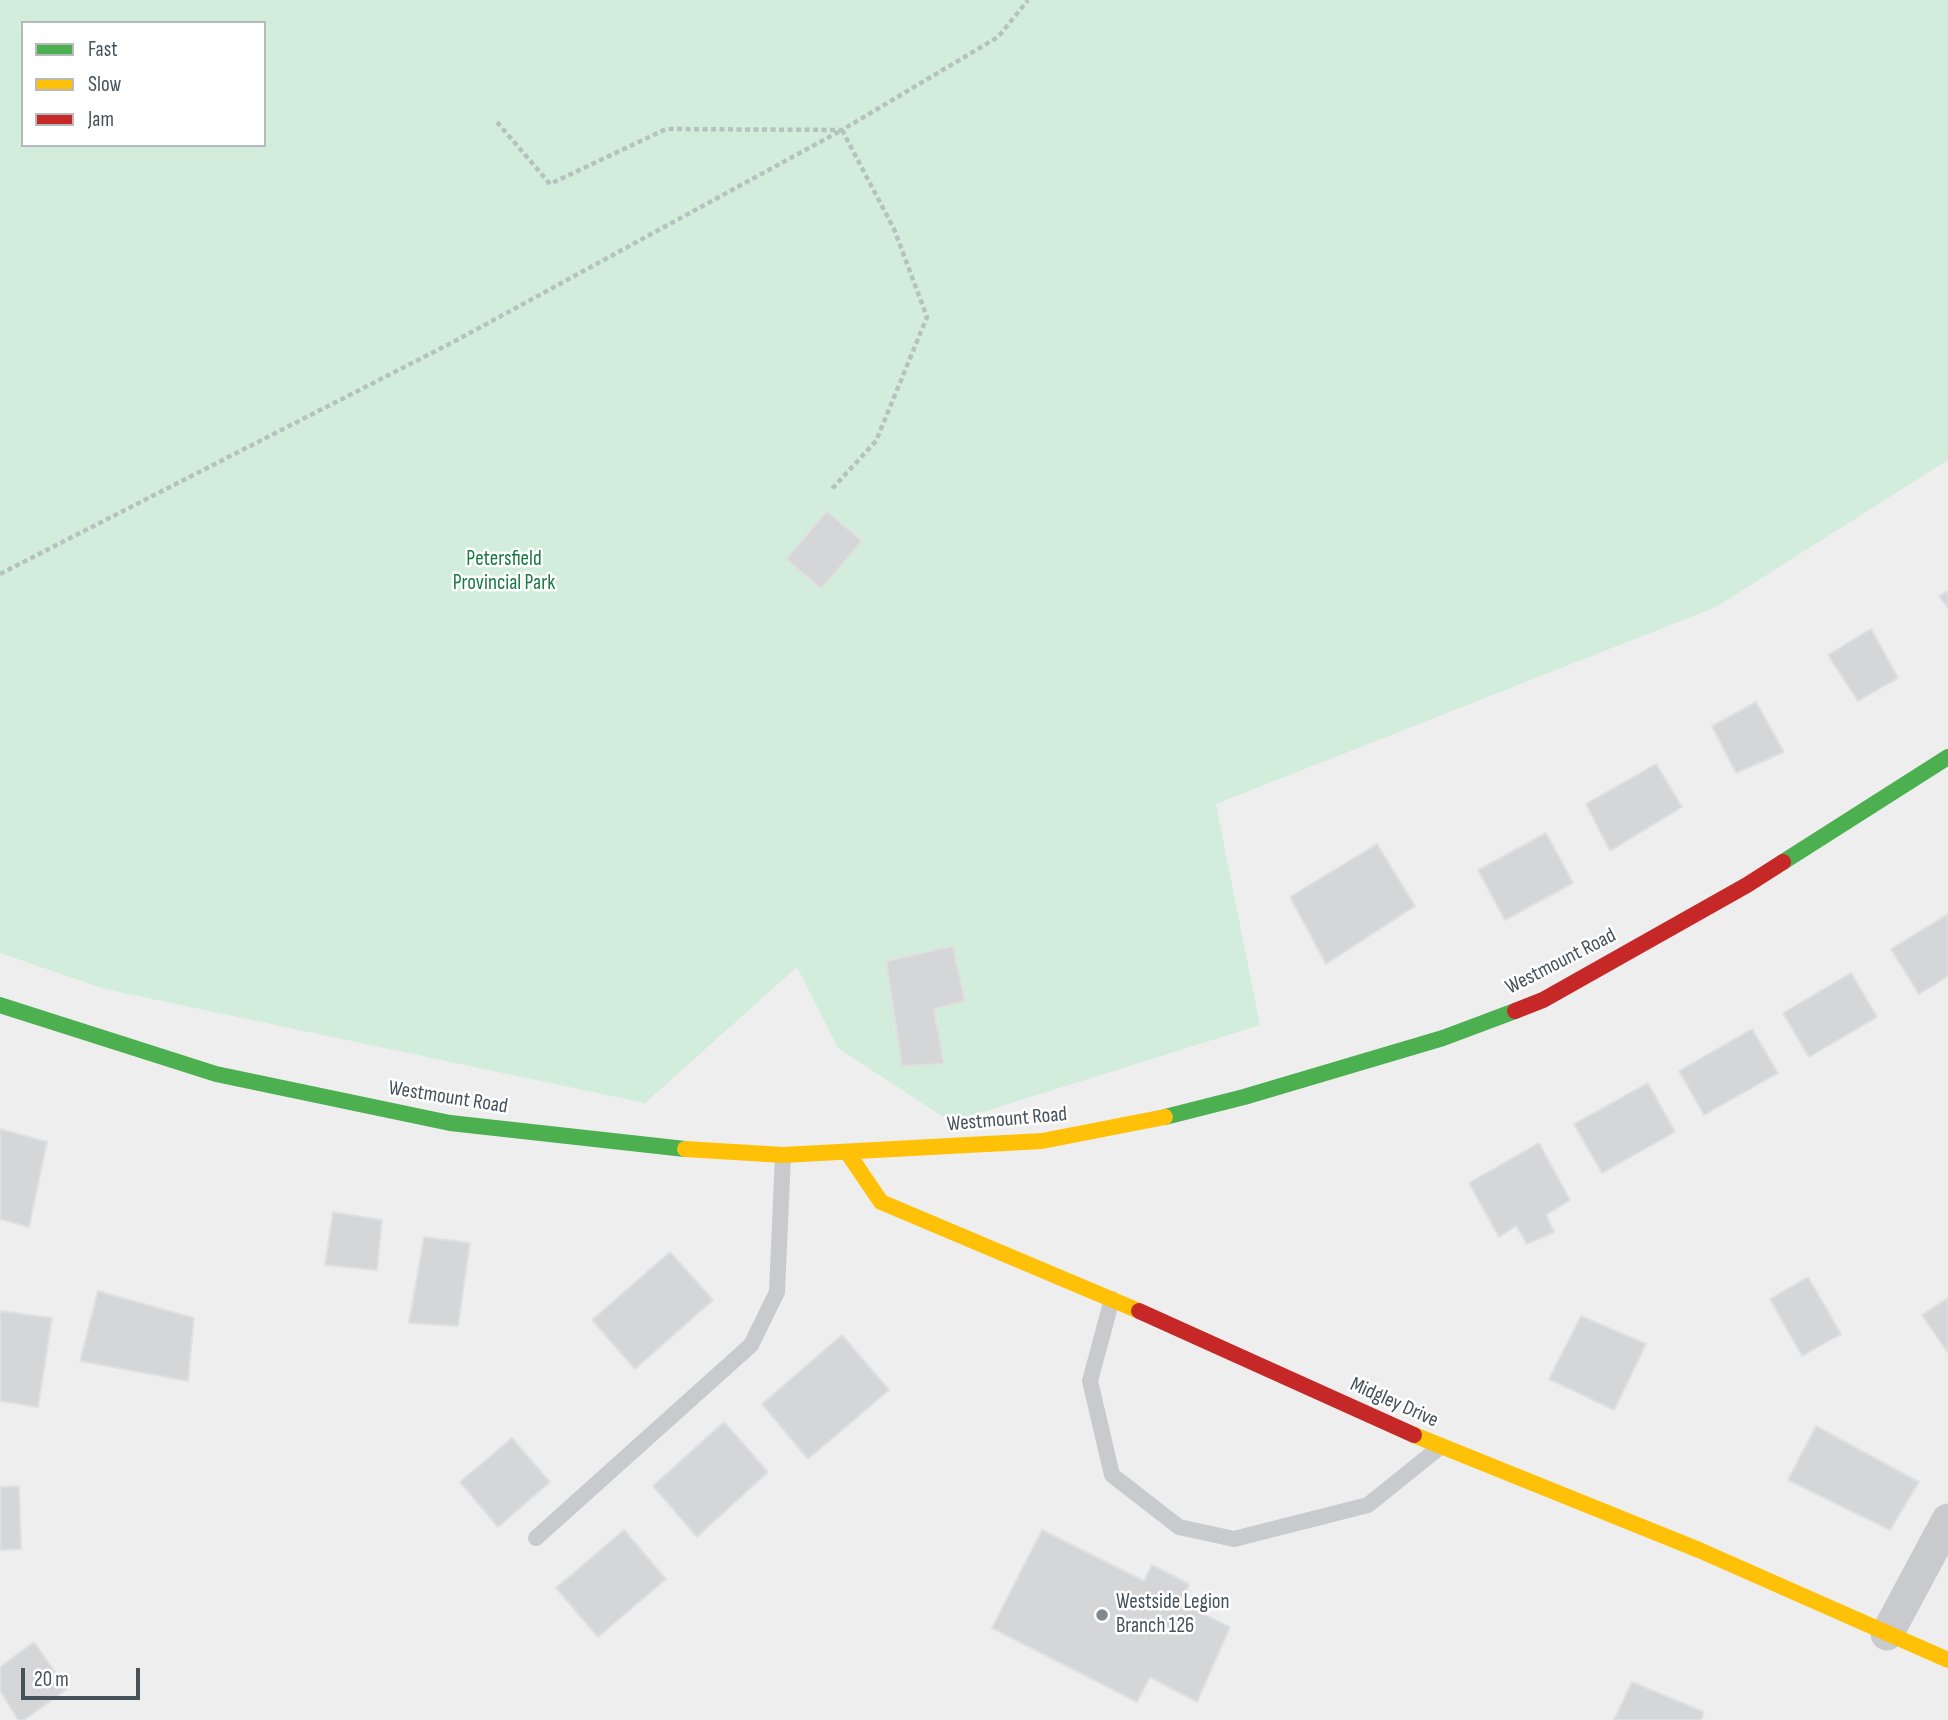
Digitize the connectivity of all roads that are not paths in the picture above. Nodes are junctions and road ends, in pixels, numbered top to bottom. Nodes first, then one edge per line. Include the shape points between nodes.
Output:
1 (1948, 757) edge
2 (0, 1005) edge
3 (847, 1152) junction
4 (783, 1155) junction
5 (1112, 1298) junction
6 (1440, 1447) junction
7 (1948, 1520) edge
8 (536, 1538) dead end
9 (1887, 1634) junction
10 (1948, 1660) edge

1 - 3 main road, Westmount Road via 1747,886 1543,1000 1443,1038 1244,1097 1042,1142
2 - 4 main road, Westmount Road via 216,1074 450,1123 693,1150
3 - 4 main road, Westmount Road
3 - 5 main road, Midgley Drive via 881,1202
4 - 8 lane via 777,1292 751,1345
5 - 6 main road, Midgley Drive
5 - 6 lane via 1090,1381 1112,1475 1179,1527 1234,1539 1368,1505
6 - 9 main road, Midgley Drive via 1699,1550
7 - 9 street
9 - 10 main road, Midgley Drive

